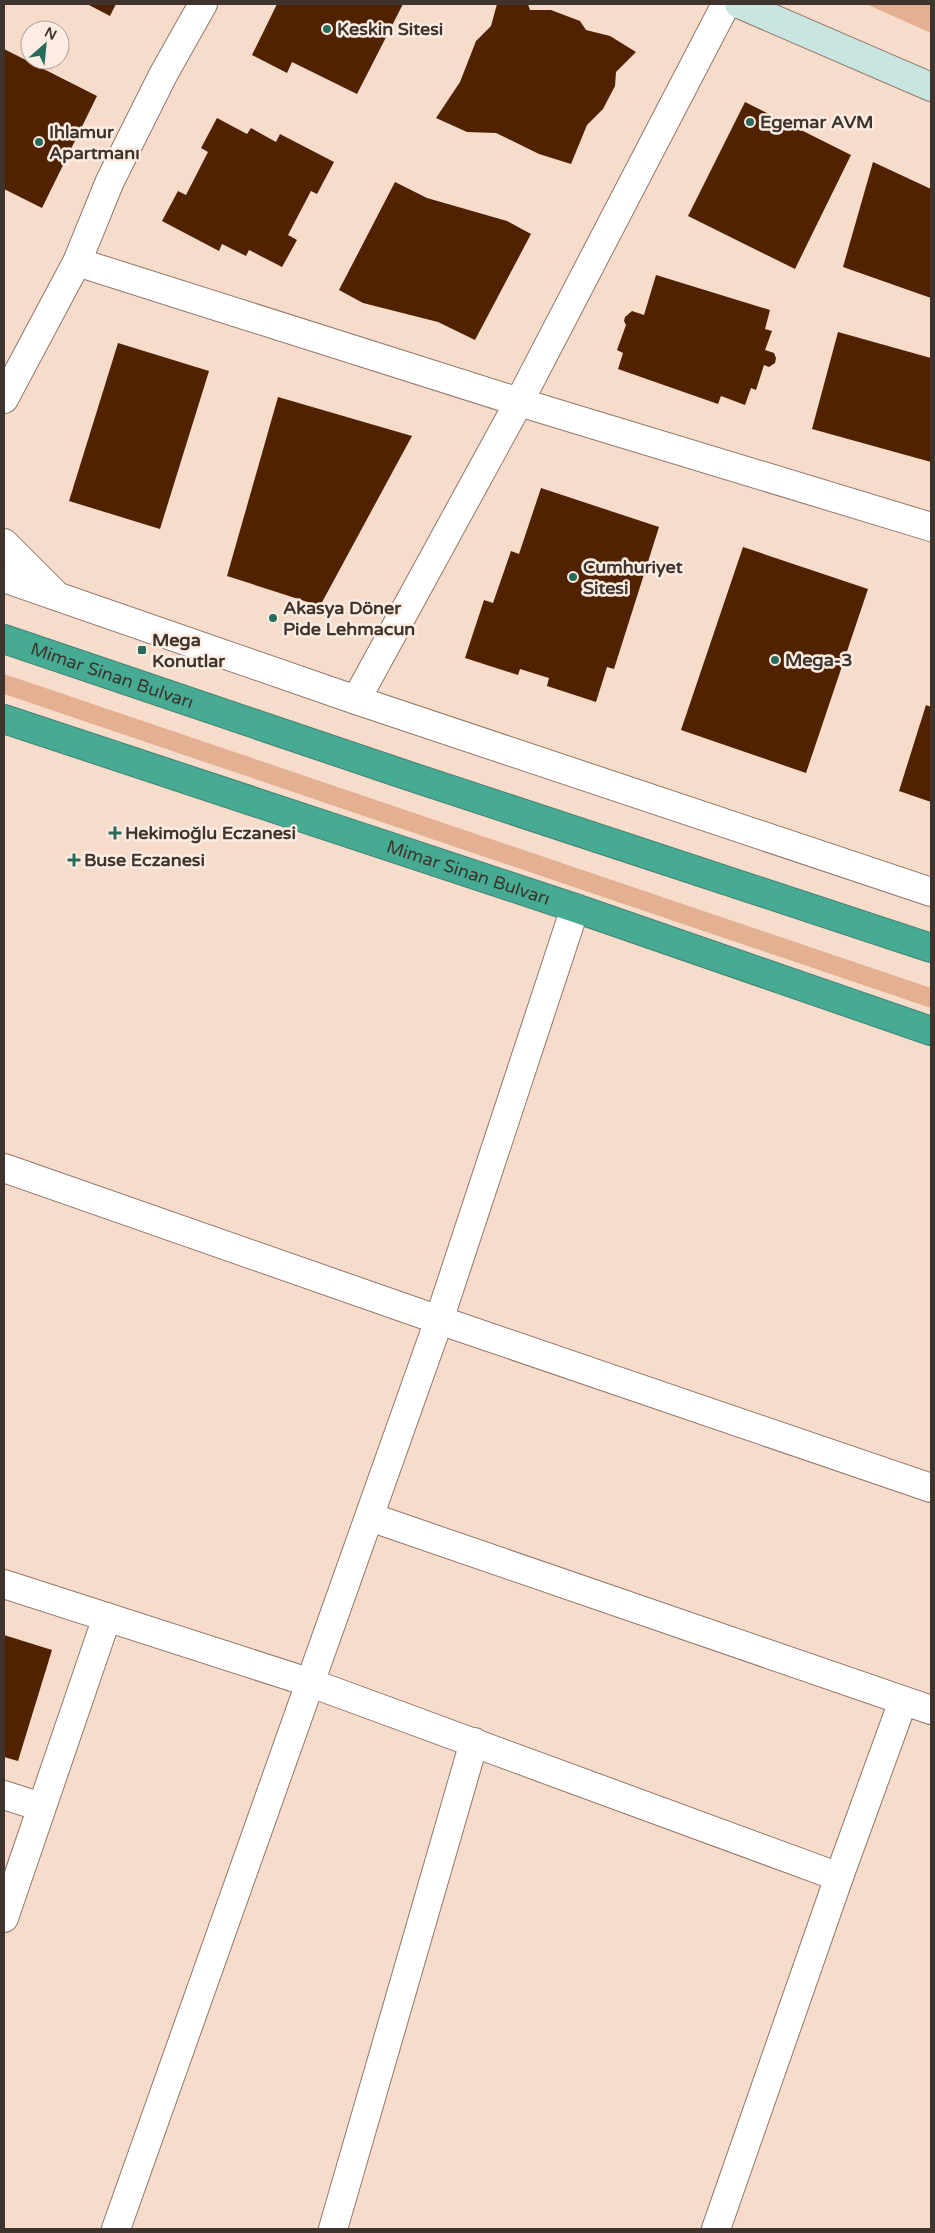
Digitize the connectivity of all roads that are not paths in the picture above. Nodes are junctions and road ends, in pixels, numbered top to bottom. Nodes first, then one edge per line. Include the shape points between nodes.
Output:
1 (203, 4) edge
2 (726, 4) edge
3 (739, 4) edge
4 (931, 87) edge
5 (77, 262) junction
6 (4, 399) edge
7 (519, 402) junction
8 (931, 527) edge
9 (4, 543) edge
10 (4, 578) edge
11 (60, 599) junction
12 (4, 639) edge
13 (356, 700) junction
14 (5, 722) edge
15 (931, 892) edge
16 (574, 908) junction
17 (931, 948) edge
18 (931, 1031) edge
19 (4, 1168) edge
20 (439, 1320) junction
21 (931, 1488) edge
22 (370, 1517) junction
23 (4, 1584) edge
24 (107, 1617) junction
25 (311, 1683) junction
26 (903, 1701) junction
27 (931, 1710) edge
28 (474, 1742) junction
29 (4, 1795) edge
30 (41, 1807) junction
31 (839, 1877) junction
32 (4, 1918) edge
33 (116, 2229) edge
34 (333, 2229) edge
35 (716, 2229) edge

1 - 5 street via 110,181
2 - 7 street
3 - 4 street
5 - 6 street
5 - 7 street
7 - 8 street
7 - 13 street
9 - 11 street
10 - 11 street
11 - 13 street
12 - 17 highway, Mimar Sinan Bulvarı
13 - 15 street
14 - 16 highway, Mimar Sinan Bulvarı
16 - 18 highway, Mimar Sinan Bulvarı
16 - 20 street
19 - 20 street
20 - 21 street
20 - 22 street
22 - 25 street
22 - 26 street
23 - 24 street
24 - 25 street
24 - 30 street
25 - 28 street
25 - 33 street
26 - 27 street
26 - 31 street
28 - 31 street
28 - 34 street
29 - 30 street
30 - 32 street
31 - 35 street

